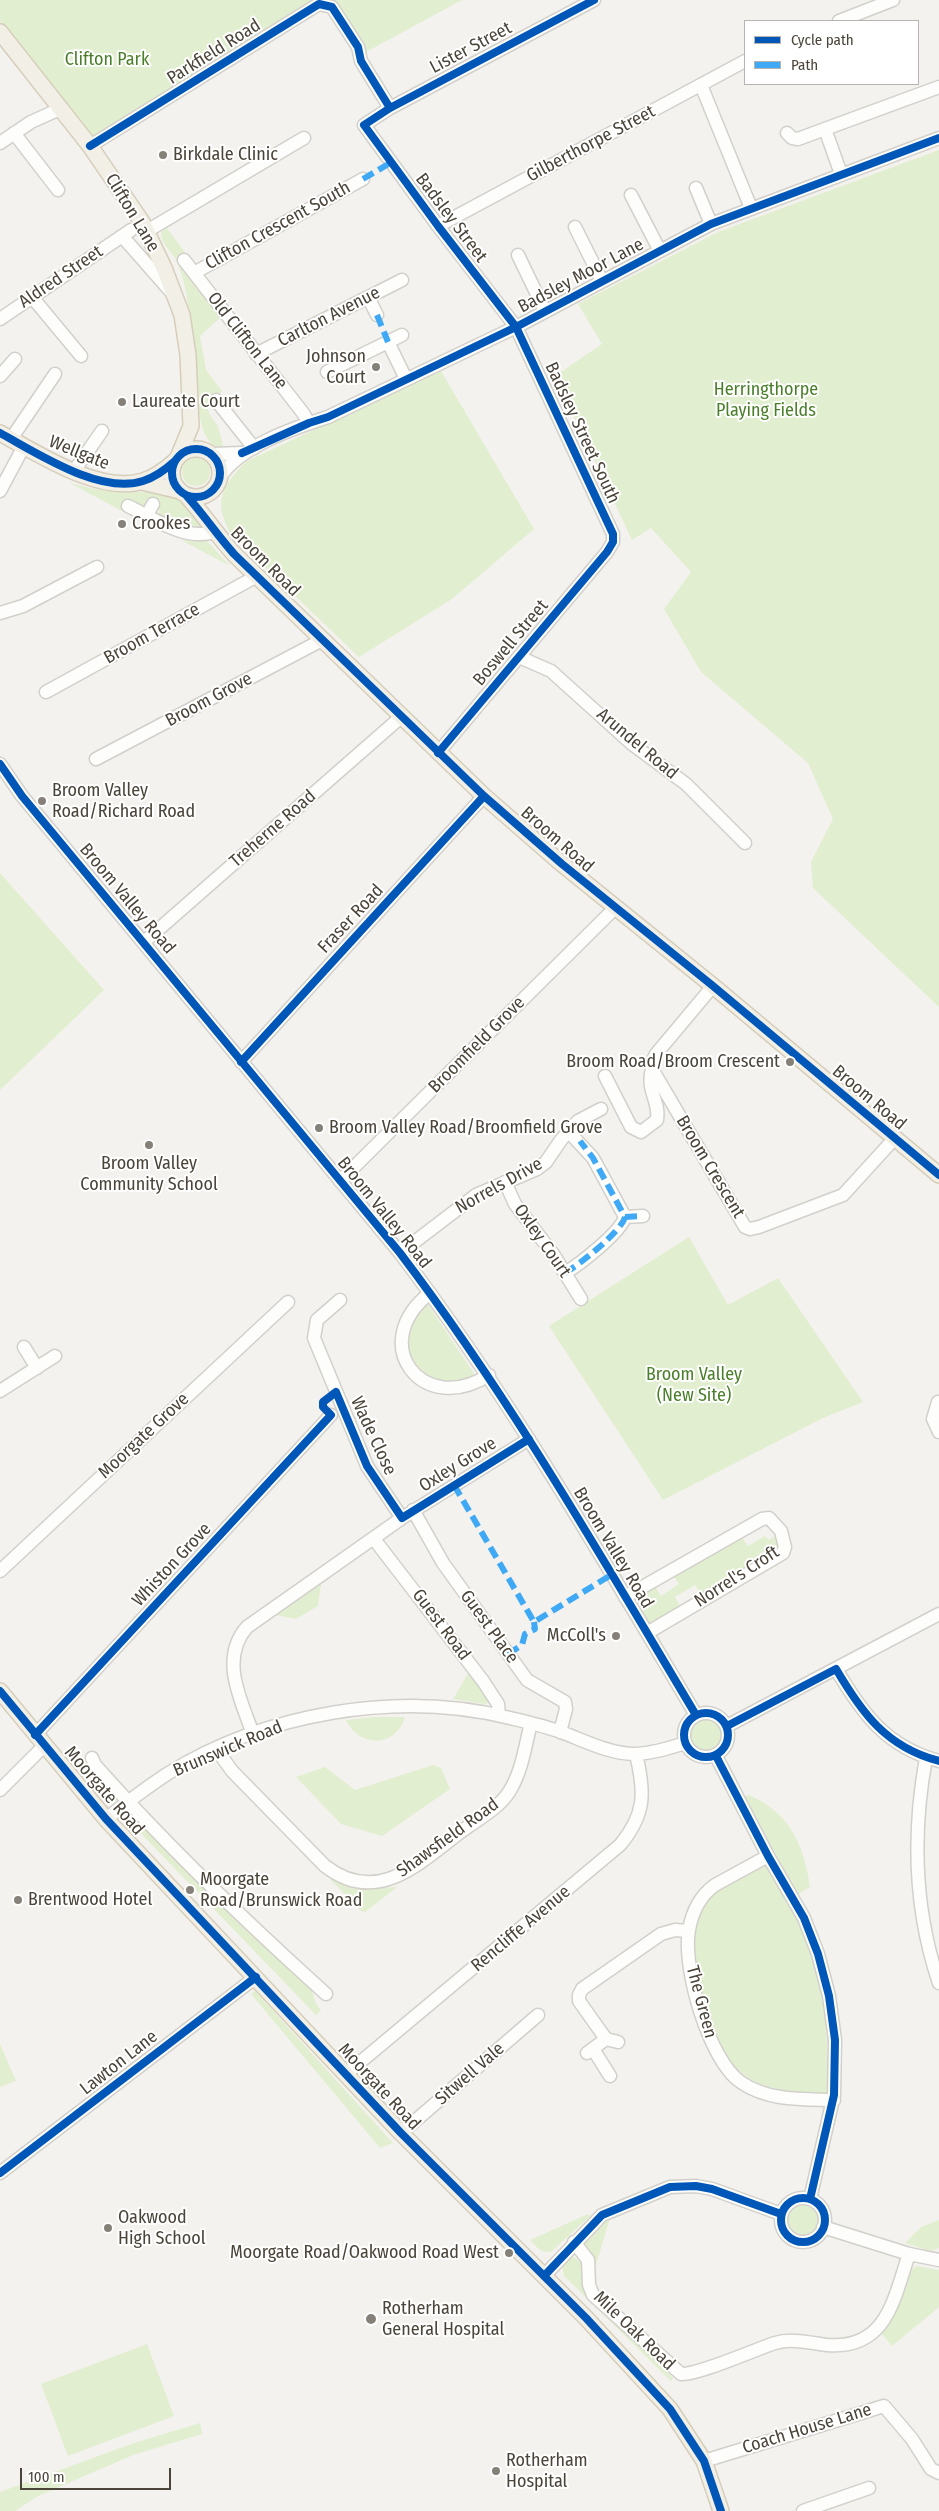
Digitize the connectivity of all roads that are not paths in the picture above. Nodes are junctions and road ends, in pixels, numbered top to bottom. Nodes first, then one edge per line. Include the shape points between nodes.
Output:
1 (594, 0) edge
2 (892, 0) edge
3 (842, 20) edge
4 (0, 32) edge
5 (744, 62) edge
6 (701, 85) junction
7 (939, 87) edge
8 (62, 108) junction
9 (390, 108) junction
10 (364, 125) joint
11 (825, 129) junction
12 (14, 132) junction
13 (787, 132) dead end
14 (304, 138) dead end
15 (939, 138) edge
16 (0, 143) edge
17 (90, 146) junction
18 (841, 174) junction
19 (363, 179) dead end
20 (696, 188) dead end
21 (58, 190) dead end
22 (631, 196) dead end
23 (751, 208) junction
24 (711, 224) junction
25 (438, 226) junction
26 (575, 227) dead end
27 (147, 231) junction
28 (660, 251) junction
29 (518, 255) dead end
30 (184, 260) dead end
31 (194, 273) junction
32 (402, 280) dead end
33 (602, 281) junction
34 (32, 297) junction
35 (368, 297) junction
36 (176, 298) junction
37 (545, 311) junction
38 (376, 315) dead end
39 (0, 319) edge
40 (516, 327) junction
41 (402, 335) dead end
42 (388, 342) junction
43 (256, 354) junction
44 (81, 356) dead end
45 (15, 359) dead end
46 (328, 372) dead end
47 (55, 374) dead end
48 (0, 376) edge
49 (406, 378) junction
50 (216, 400) dead end
51 (309, 423) junction
52 (191, 426) junction
53 (102, 431) dead end
54 (12, 439) edge
55 (248, 450) junction
56 (209, 452) junction
57 (177, 458) junction
58 (74, 471) junction
59 (142, 482) junction
60 (217, 483) junction
61 (0, 491) edge
62 (183, 493) junction
63 (128, 506) dead end
64 (211, 526) junction
65 (606, 552) joint
66 (97, 567) dead end
67 (257, 576) junction
68 (0, 613) edge
69 (322, 640) junction
70 (519, 657) junction
71 (46, 692) dead end
72 (402, 717) junction
73 (438, 753) junction
74 (96, 759) dead end
75 (0, 764) edge
76 (484, 796) junction
77 (746, 843) dead end
78 (615, 908) junction
79 (144, 942) junction
80 (713, 986) junction
81 (240, 1062) junction
82 (652, 1069) junction
83 (605, 1076) dead end
84 (601, 1109) dead end
85 (568, 1131) junction
86 (894, 1139) junction
87 (939, 1175) edge
88 (340, 1181) junction
89 (505, 1182) junction
90 (643, 1216) dead end
91 (625, 1217) junction
92 (400, 1253) junction
93 (566, 1273) junction
94 (430, 1292) junction
95 (581, 1299) dead end
96 (340, 1300) dead end
97 (288, 1302) dead end
98 (24, 1347) dead end
99 (56, 1356) dead end
100 (37, 1368) junction
101 (489, 1375) junction
102 (0, 1391) edge
103 (938, 1402) edge
104 (331, 1415) dead end
105 (939, 1432) edge
106 (529, 1439) junction
107 (413, 1510) junction
108 (402, 1518) junction
109 (374, 1539) junction
110 (0, 1571) edge
111 (625, 1597) junction
112 (939, 1614) edge
113 (647, 1633) junction
114 (836, 1669) junction
115 (0, 1691) edge
116 (499, 1715) junction
117 (696, 1715) junction
118 (531, 1723) junction
119 (727, 1726) junction
120 (560, 1732) junction
121 (253, 1734) junction
122 (40, 1740) junction
123 (685, 1743) junction
124 (217, 1750) junction
125 (636, 1754) junction
126 (716, 1756) junction
127 (92, 1758) dead end
128 (926, 1758) junction
129 (939, 1761) edge
130 (0, 1790) edge
131 (128, 1802) junction
132 (106, 1819) junction
133 (768, 1856) junction
134 (688, 1931) junction
135 (256, 1977) junction
136 (939, 1983) edge
137 (326, 1994) dead end
138 (538, 2015) dead end
139 (346, 2074) junction
140 (610, 2076) dead end
141 (834, 2100) junction
142 (401, 2134) junction
143 (0, 2173) edge
144 (810, 2199) junction
145 (781, 2214) junction
146 (823, 2226) junction
147 (574, 2242) junction
148 (909, 2254) junction
149 (939, 2260) edge
150 (544, 2276) junction
151 (704, 2461) junction
152 (939, 2473) edge
153 (869, 2488) dead end
154 (722, 2511) edge
155 (803, 2511) edge

1 - 9 street, Lister Street
2 - 3 street
4 - 8 main road, Clifton Lane
5 - 6 street, Gilberthorpe Street
6 - 23 street
6 - 25 street, Gilberthorpe Street
7 - 11 street
8 - 12 street
8 - 17 main road, Clifton Lane
9 - 10 street, Lister Street
9 - 17 street, Parkfield Road via 361,61 358,47 332,7 319,4
10 - 25 street, Badsley Street
11 - 13 street via 798,139
11 - 18 street
12 - 16 street
12 - 21 street
14 - 27 street
15 - 18 street, Badsley Moor Lane
17 - 27 main road, Clifton Lane
18 - 23 street, Badsley Moor Lane
19 - 31 street, Clifton Crescent South
20 - 24 street
22 - 28 street
23 - 24 street, Badsley Moor Lane
24 - 28 street, Badsley Moor Lane
25 - 40 street, Badsley Street
26 - 33 street
27 - 36 main road, Clifton Lane
28 - 33 street, Badsley Moor Lane
29 - 37 street
30 - 31 street, Old Clifton Lane
31 - 43 street, Old Clifton Lane
32 - 35 street, Carlton Avenue
33 - 37 street, Badsley Moor Lane
34 - 36 street, Aldred Street via 126,233
34 - 39 street, Aldred Street
34 - 44 street
35 - 38 street
35 - 43 street, Carlton Avenue
36 - 52 main road, Clifton Lane via 188,355
37 - 40 street, Badsley Moor Lane
40 - 49 street, Badsley Moor Lane
40 - 65 street, Badsley Street South via 613,534 613,542
41 - 42 street
42 - 46 street
42 - 49 street
43 - 51 street, Old Clifton Lane
45 - 48 street
47 - 54 street
49 - 51 street, Badsley Moor Lane via 328,417
50 - 55 street
51 - 55 street, Badsley Moor Lane
52 - 56 main road, Clifton Lane
52 - 57 main road, Clifton Lane
53 - 58 street
54 - 58 main road, Wellgate
54 - 61 street
55 - 56 street, Badsley Moor Lane
55 - 60 street, Badsley Moor Lane via 225,469
56 - 57 main road via 192,449
56 - 60 main road via 219,464
57 - 59 main road, Wellgate via 161,473
57 - 62 main road via 172,477
58 - 59 main road, Wellgate via 111,483
59 - 62 main road, Wellgate
60 - 62 main road via 202,496
60 - 64 main road, Broom Road via 210,502
62 - 64 main road, Broom Road
63 - 64 street, Broom Road via 150,510 188,535 201,536
64 - 67 main road, Broom Road
65 - 70 street, Boswell Street
66 - 68 street via 23,606
67 - 69 main road, Broom Road
67 - 71 street, Broom Terrace
69 - 72 main road, Broom Road
69 - 74 street, Broom Grove
70 - 73 street, Boswell Street
70 - 77 street, Arundel Road via 551,671 632,744 686,784
72 - 73 main road, Broom Road
72 - 79 street, Treherne Road
73 - 76 main road, Broom Road
75 - 79 street, Broom Valley Road via 22,796
76 - 78 main road, Broom Road
76 - 81 street, Fraser Road
78 - 80 main road, Broom Road
78 - 88 street, Broomfield Grove
79 - 81 street, Broom Valley Road
80 - 82 street via 656,1054
80 - 86 main road, Broom Road
81 - 88 street, Broom Valley Road
82 - 83 street via 649,1082 657,1120 641,1132 631,1127
82 - 86 street, Broom Crescent via 740,1220 750,1229 843,1195
84 - 85 street, Norrels Drive via 578,1121
85 - 89 street, Norrels Drive via 546,1162
85 - 91 street via 594,1158
86 - 87 main road, Broom Road
88 - 92 street, Broom Valley Road
89 - 92 street, Norrels Drive via 465,1202
89 - 93 street, Oxley Court via 515,1204
90 - 91 street
91 - 93 street via 622,1226 595,1252
92 - 94 street, Broom Valley Road
93 - 95 street, Oxley Court
94 - 101 street, Broom Valley Road
94 - 101 street, Broom Valley Road via 412,1309 404,1324 403,1352 411,1368 430,1385 450,1389 469,1386
96 - 108 street, Wade Close via 317,1320 314,1338 367,1466
97 - 110 street, Moorgate Grove
98 - 100 street
99 - 100 street
100 - 102 street
101 - 106 street, Broom Valley Road
103 - 105 street via 933,1419
104 - 122 street, Whiston Grove
106 - 107 street, Oxley Grove
106 - 111 street, Broom Valley Road
107 - 108 street, Oxley Grove
107 - 120 street, Guest Place via 443,1563 528,1680 565,1702
108 - 109 street, Oxley Grove
109 - 116 street, Guest Road via 483,1681 498,1704
109 - 121 street, Oxley Grove via 257,1619 241,1635 234,1652 233,1671
111 - 113 street, Broom Valley Road
111 - 113 street, Norrel's Croft via 762,1518 769,1518 781,1531 785,1547 783,1553
112 - 114 street
113 - 117 street, Broom Valley Road
114 - 119 street
114 - 128 street via 856,1704 874,1724
115 - 122 main road, Moorgate Road
116 - 118 street, Brunswick Road
116 - 121 street, Brunswick Road via 418,1706 369,1708 316,1716
117 - 119 street via 710,1713
117 - 123 street via 684,1730
118 - 120 street, Brunswick Road
118 - 124 street, Shawsfield Road via 514,1784 504,1799 403,1875 377,1882 348,1879 325,1866 232,1771
119 - 126 street via 729,1740
120 - 125 street, Brunswick Road via 608,1750
121 - 124 street, Brunswick Road
122 - 130 street, Whiston Grove
122 - 132 main road, Moorgate Road
123 - 125 street, Brunswick Road
123 - 126 street via 689,1750 702,1758
124 - 131 street, Brunswick Road via 168,1774
125 - 139 street, Rencliffe Avenue via 643,1786 642,1800 635,1824 620,1845
126 - 133 street
127 - 131 street, Moorgate Road
128 - 129 street
128 - 136 street via 919,1798 916,1862 924,1932
131 - 132 street, Brunswick Road
131 - 137 street, Moorgate Road via 262,1936
132 - 135 main road, Moorgate Road
133 - 134 street, The Green via 707,1891 696,1907
133 - 141 street via 804,1918 820,1960 829,1996 834,2040
134 - 140 street via 662,1934 582,1989 578,1995 612,2040 590,2051
134 - 141 street, The Green via 689,1962 702,2015 710,2041 730,2074 758,2091 781,2098
135 - 139 main road, Moorgate Road
135 - 143 street, Lawton Lane
138 - 142 street, Sitwell Vale
139 - 142 main road, Moorgate Road
141 - 144 street
142 - 150 main road, Moorgate Road
144 - 145 street via 790,2202
144 - 146 street via 822,2208
145 - 146 street via 783,2230 800,2242 812,2240
145 - 147 street via 712,2189 670,2187 602,2215
146 - 148 street
147 - 148 street, Mile Oak Road via 588,2260 589,2285 593,2294 681,2374 780,2342 839,2346 858,2342 875,2331 889,2312
147 - 150 street
148 - 149 street
150 - 151 main road, Moorgate Road via 670,2410
151 - 152 street, Coach House Lane via 884,2406 907,2432 931,2468
151 - 154 main road, Moorgate Road
153 - 155 street

